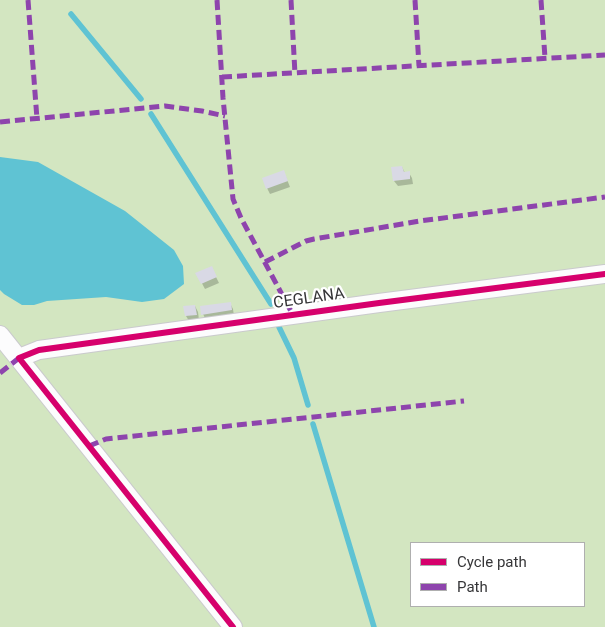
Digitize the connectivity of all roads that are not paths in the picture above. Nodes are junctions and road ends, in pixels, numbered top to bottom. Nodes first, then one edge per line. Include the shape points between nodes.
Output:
1 (605, 274) edge
2 (0, 335) edge
3 (19, 358) junction
4 (233, 627) edge

1 - 3 street, CEGLANA via 38,350
2 - 3 street
3 - 4 street

